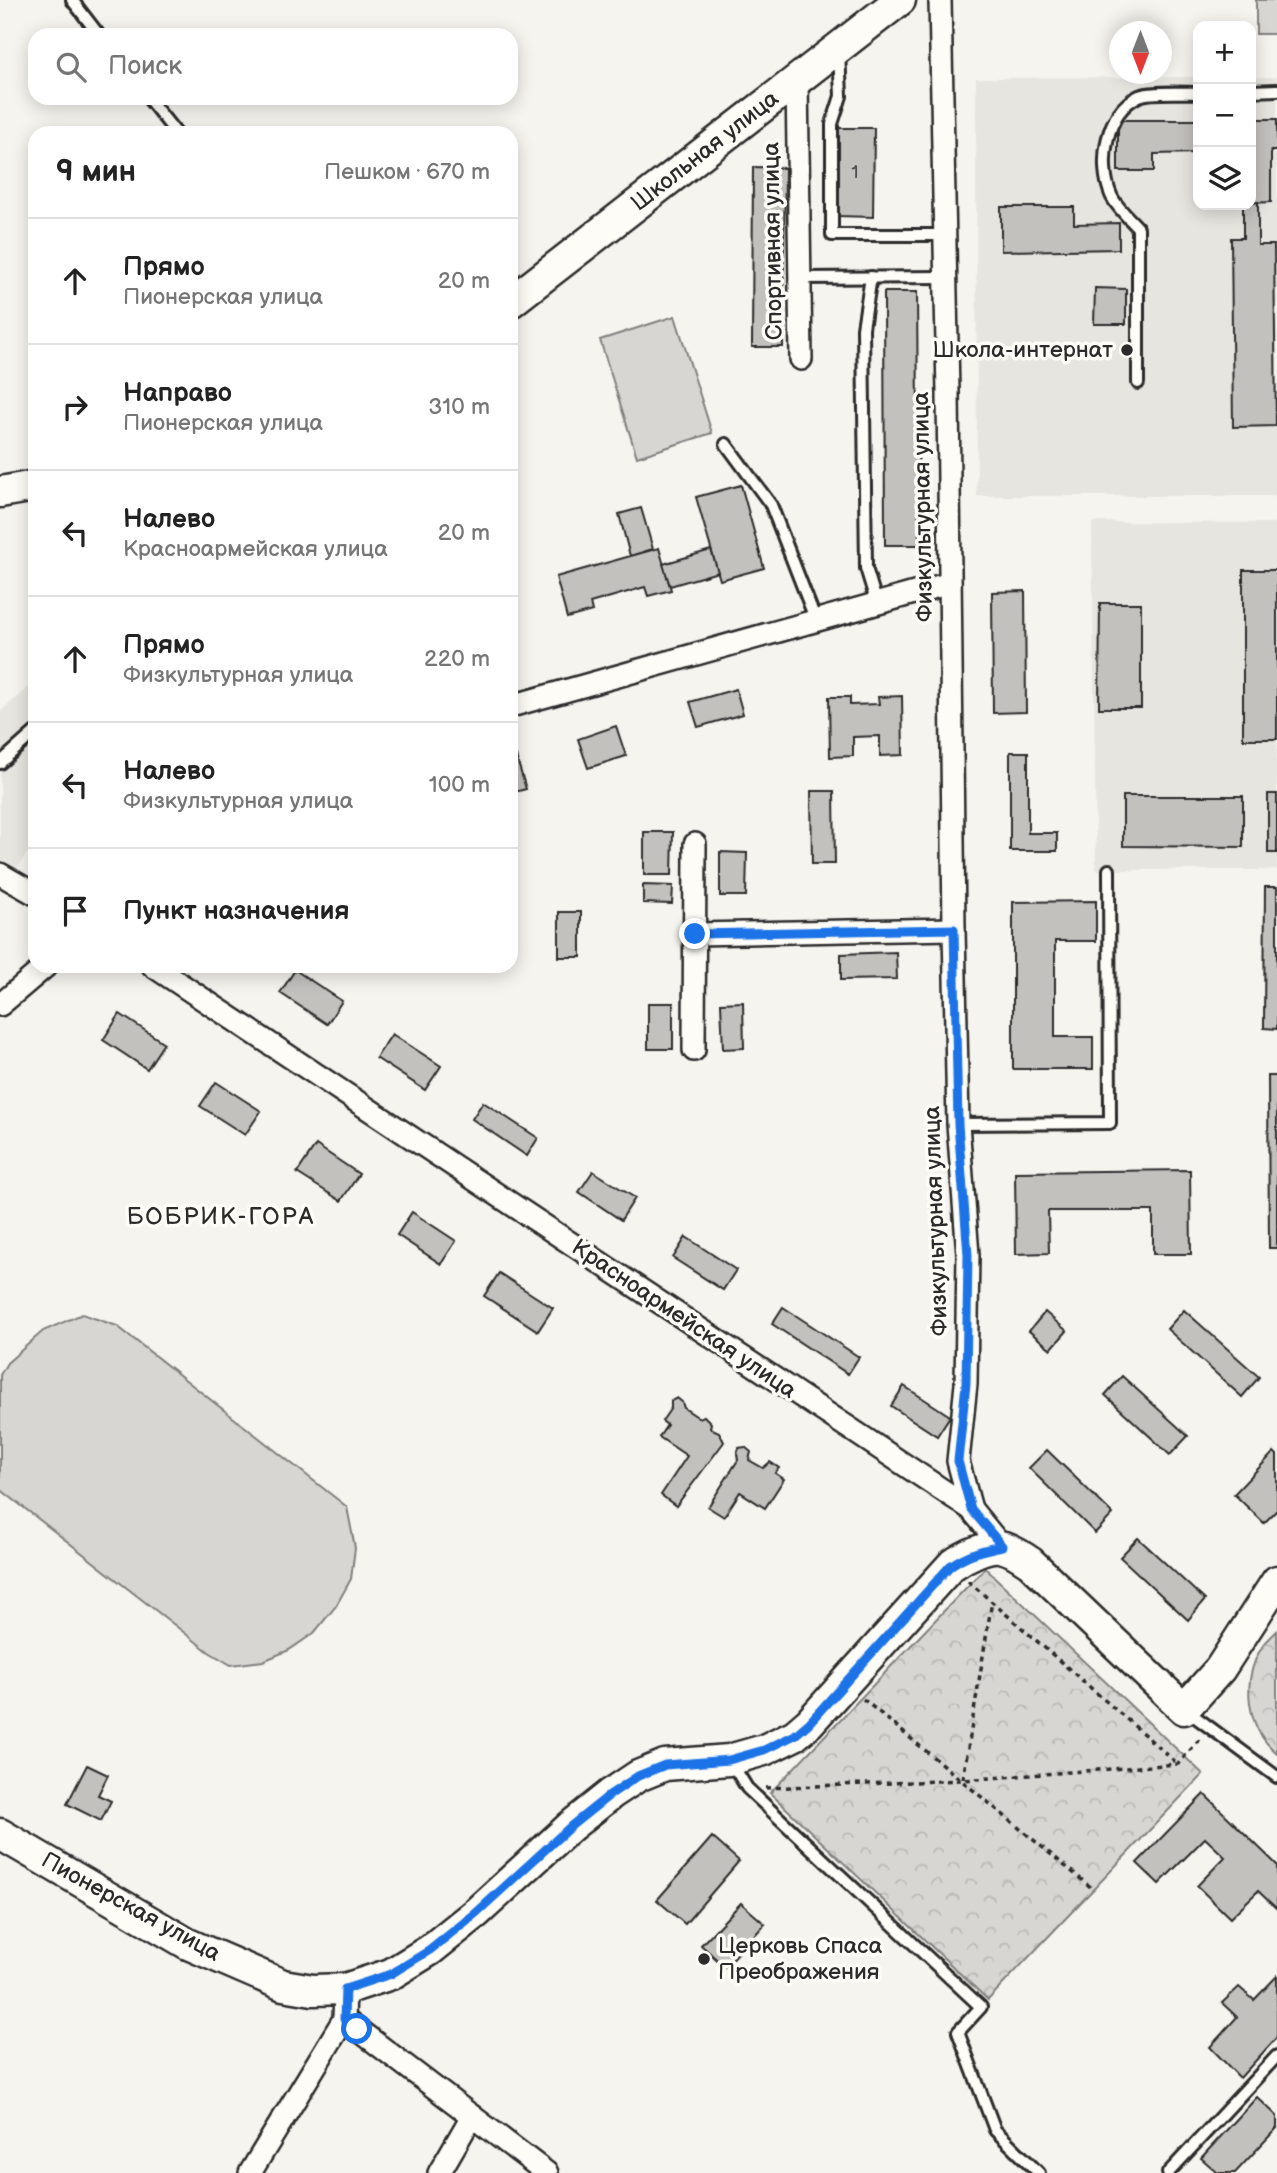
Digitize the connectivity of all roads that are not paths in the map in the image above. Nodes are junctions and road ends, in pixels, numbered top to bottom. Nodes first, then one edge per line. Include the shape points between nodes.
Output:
1 (72, 0) edge
2 (900, 0) edge
3 (940, 0) edge
4 (94, 28) edge
5 (839, 47) junction
6 (797, 80) junction
7 (1277, 90) edge
8 (1256, 91) edge
9 (1193, 93) edge
10 (154, 105) edge
11 (170, 126) edge
12 (945, 235) junction
13 (871, 277) junction
14 (946, 277) junction
15 (800, 278) junction
16 (518, 297) edge
17 (801, 359) dead end
18 (1138, 383) dead end
19 (726, 444) dead end
20 (28, 487) edge
21 (0, 492) edge
22 (950, 583) junction
23 (877, 604) junction
24 (816, 621) junction
25 (518, 704) edge
26 (28, 738) edge
27 (0, 763) edge
28 (695, 844) dead end
29 (1109, 870) dead end
30 (0, 874) edge
31 (28, 890) edge
32 (954, 929) junction
33 (695, 934) junction
34 (38, 973) edge
35 (164, 973) edge
36 (0, 1006) edge
37 (694, 1050) dead end
38 (958, 1124) junction
39 (971, 1509) junction
40 (1002, 1546) junction
41 (1277, 1581) edge
42 (1184, 1709) junction
43 (729, 1760) junction
44 (1277, 1777) edge
45 (0, 1835) edge
46 (345, 1989) junction
47 (344, 2019) junction
48 (1277, 2056) edge
49 (472, 2116) junction
50 (250, 2173) edge
51 (439, 2173) edge
52 (547, 2173) edge
53 (1040, 2173) edge
54 (1168, 2173) edge

1 - 4 lane
2 - 5 main road, Школьная улица
3 - 12 street, Физкультурная улица
5 - 6 main road, Школьная улица
5 - 12 lane via 841,96 832,124 832,235
6 - 15 street, Спортивная улица
6 - 16 main road, Школьная улица
7 - 8 lane
9 - 18 lane via 1141,95 1124,107 1110,129 1104,172 1112,198 1138,228
10 - 11 lane
12 - 14 street, Физкультурная улица
13 - 14 lane
13 - 15 lane
13 - 23 lane via 863,328 866,568
14 - 22 street, Физкультурная улица
15 - 17 street, Спортивная улица
19 - 24 lane via 772,505
20 - 21 main road
22 - 23 street
22 - 32 street, Физкультурная улица
23 - 24 street
24 - 25 street
26 - 27 lane
28 - 33 street
29 - 38 lane via 1110,1123
30 - 31 street
32 - 33 street
32 - 38 street, Физкультурная улица
33 - 37 street
34 - 36 street
35 - 39 street, Красноармейская улица
38 - 39 street, Физкультурная улица via 968,1255 966,1384 958,1461
39 - 40 street, Красноармейская улица
40 - 42 main road, Красноармейская улица via 1030,1562
40 - 43 main road, Пионерская улица via 975,1552 950,1566 795,1735
41 - 42 main road via 1220,1669
42 - 44 lane
43 - 46 main road, Пионерская улица via 665,1765 638,1776 571,1826 430,1950 391,1974
43 - 53 lane via 747,1788 981,2007 958,2032 995,2130
45 - 46 main road, Пионерская улица via 188,1944 283,1985
46 - 47 street
47 - 49 street
47 - 50 street
48 - 54 lane
49 - 51 street
49 - 52 street

